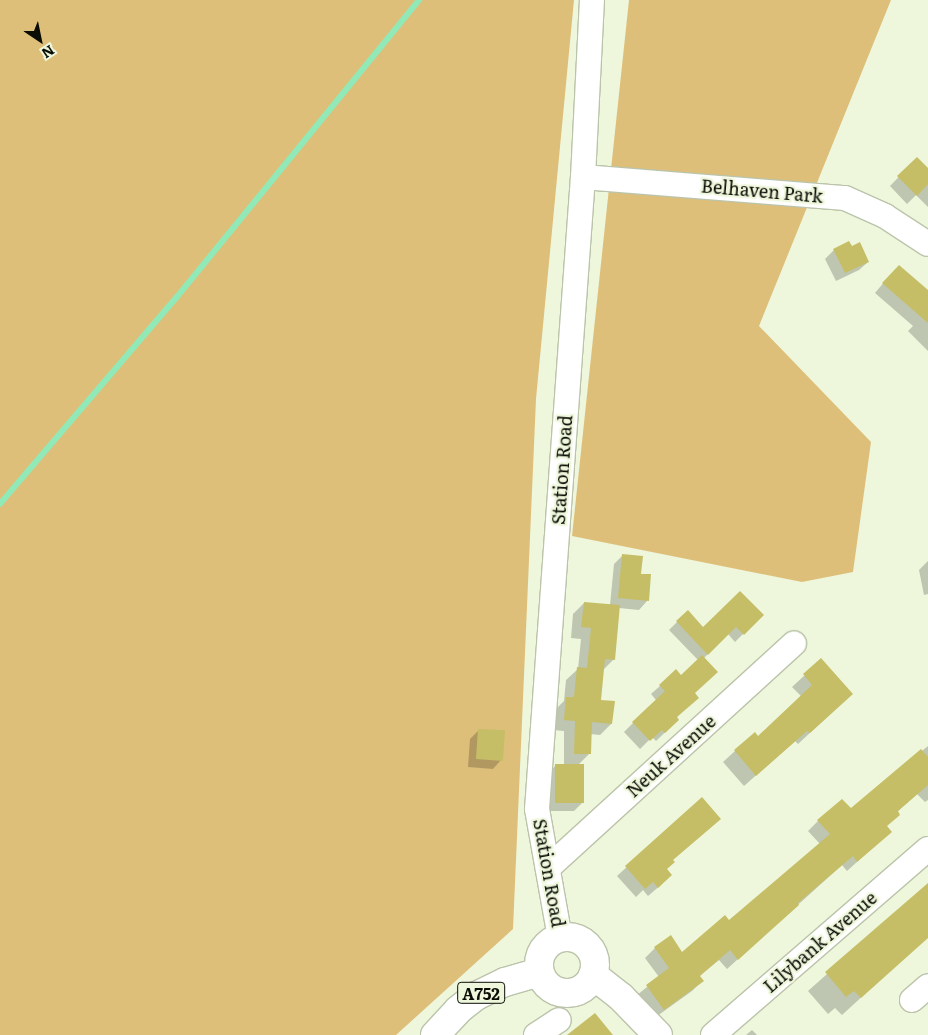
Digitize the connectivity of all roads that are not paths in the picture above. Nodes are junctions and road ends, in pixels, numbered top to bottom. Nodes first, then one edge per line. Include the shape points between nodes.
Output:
1 (592, 0) edge
2 (584, 177) junction
3 (928, 244) edge
4 (794, 644) dead end
5 (928, 849) edge
6 (548, 868) junction
7 (560, 938) junction
8 (540, 972) junction
9 (594, 975) junction
10 (559, 1020) dead end
11 (435, 1035) edge
12 (536, 1035) edge
13 (658, 1035) edge
14 (712, 1035) edge

1 - 2 street, Station Road
2 - 3 street, Belhaven Park via 845,198 885,216
2 - 6 street, Station Road via 537,809
4 - 6 street, Neuk Avenue
5 - 14 street, Lilybank Avenue
6 - 7 street, Station Road
7 - 8 main road, Station Road via 544,948
7 - 9 main road, Station Road via 577,939 591,950
8 - 9 main road via 546,984 563,993 582,989
8 - 11 main road, A752 via 505,982 476,996
9 - 13 main road
10 - 12 street

